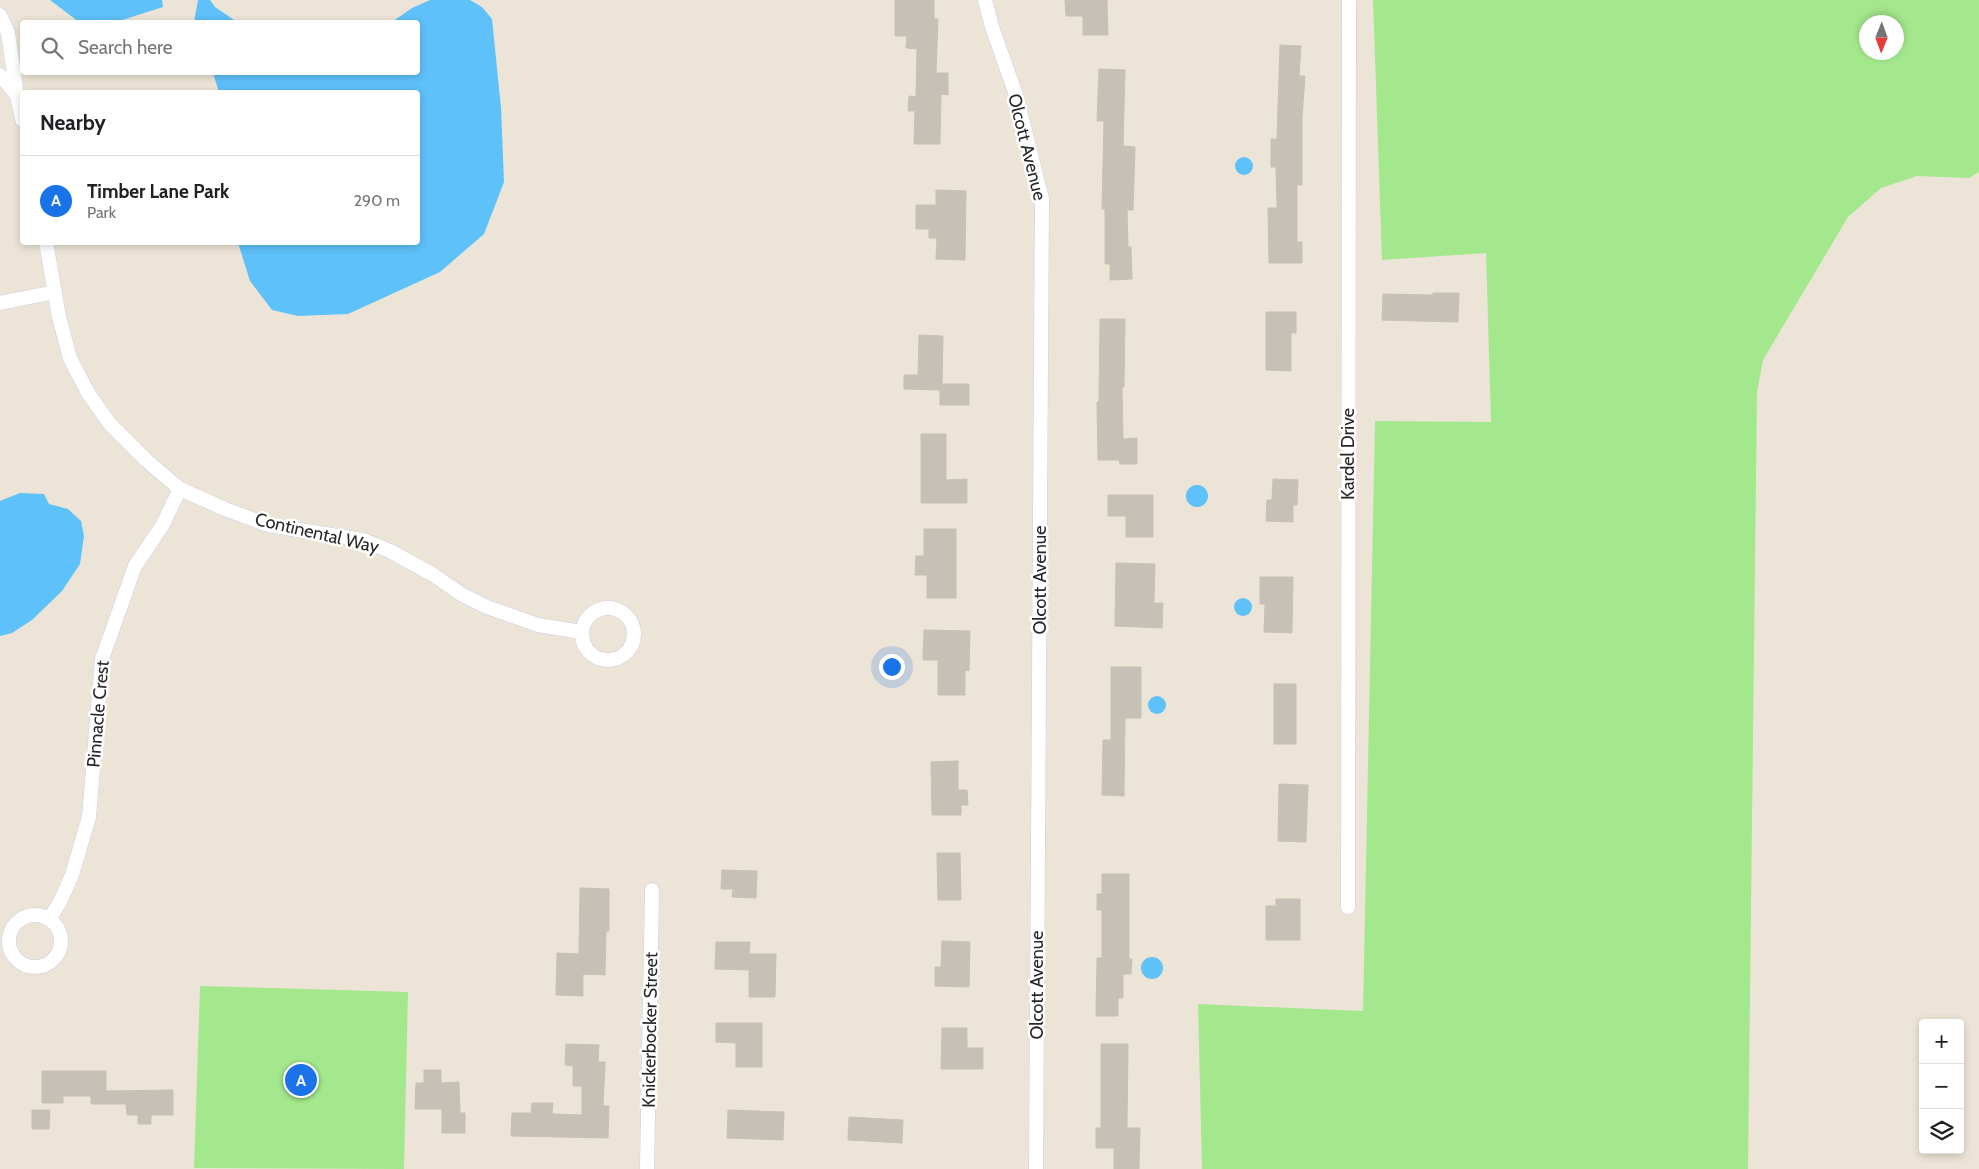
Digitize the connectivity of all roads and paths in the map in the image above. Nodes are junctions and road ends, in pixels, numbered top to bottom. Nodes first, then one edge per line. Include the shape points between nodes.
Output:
1 (985, 0) edge
2 (1349, 0) edge
3 (0, 14) edge
4 (0, 75) edge
5 (17, 96) junction
6 (20, 110) edge
7 (47, 245) edge
8 (55, 292) junction
9 (0, 303) edge
10 (180, 489) junction
11 (582, 632) dead end
12 (652, 890) dead end
13 (1348, 907) dead end
14 (49, 919) dead end
15 (647, 1169) edge
16 (1036, 1169) edge

1 - 16 street, Olcott Avenue via 1016,95 1042,199
2 - 13 street, Kardel Drive
3 - 5 street via 8,33
4 - 5 street
5 - 6 street
7 - 8 street, Continental Way
8 - 9 street
8 - 10 street, Continental Way via 70,358 88,392 110,424
10 - 11 street, Continental Way via 268,524 363,540 416,565 487,607 538,625
10 - 14 street, Pinnacle Crest via 162,526 135,566 102,659 89,817 72,875
12 - 15 street, Knickerbocker Street

